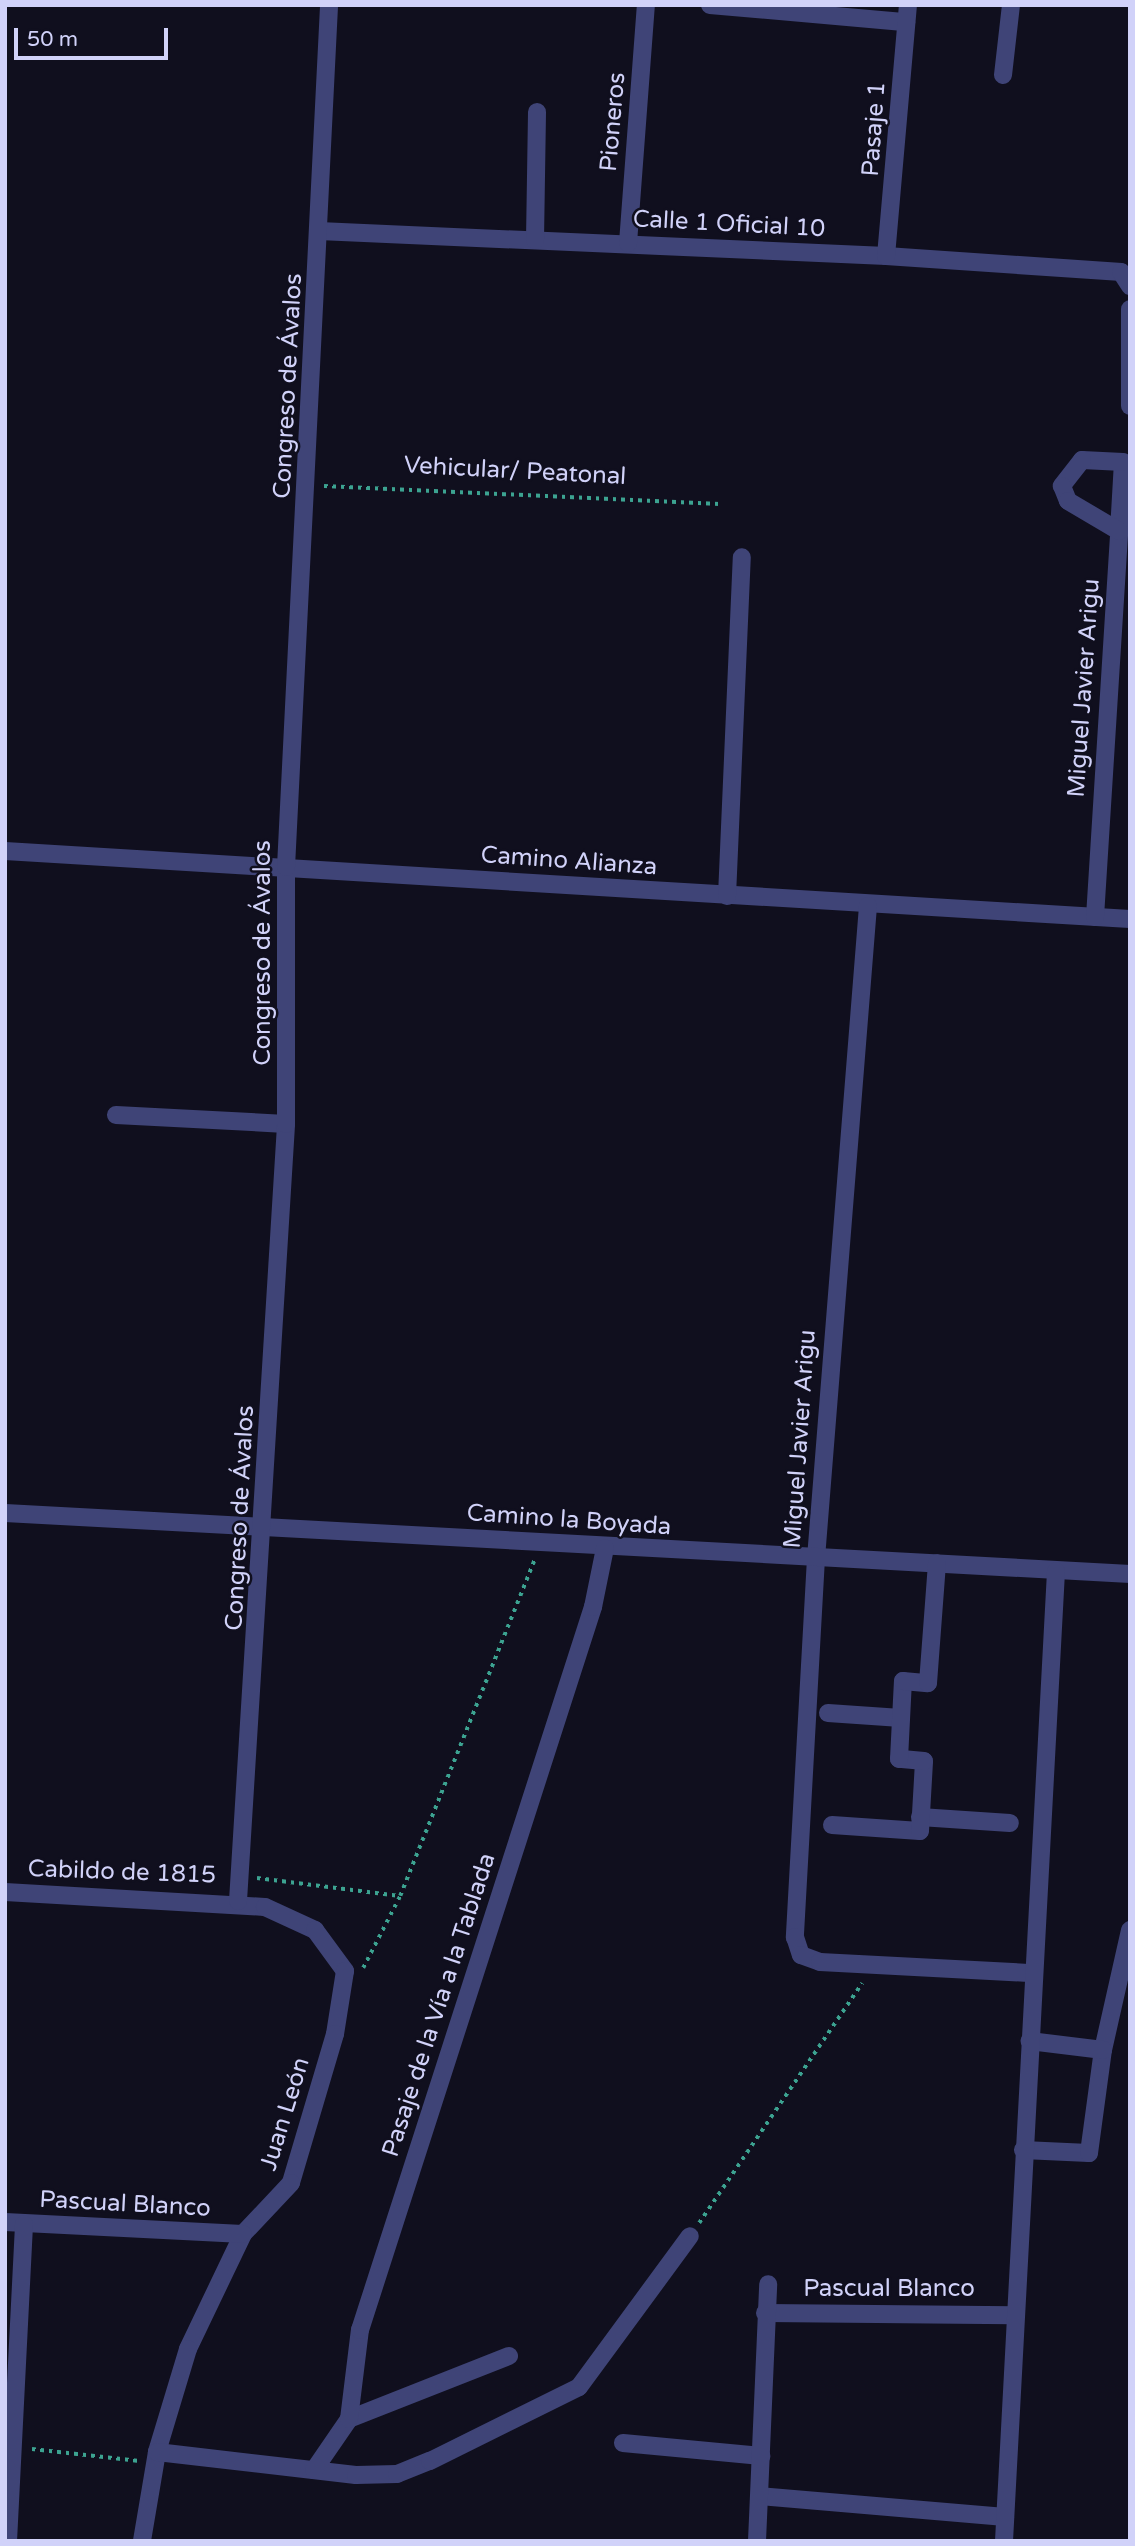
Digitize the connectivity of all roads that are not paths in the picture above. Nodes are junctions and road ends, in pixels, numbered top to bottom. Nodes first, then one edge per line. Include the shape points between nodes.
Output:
1 (329, 5) edge
2 (646, 5) edge
3 (710, 5) edge
4 (1010, 5) edge
5 (907, 14) edge
6 (1003, 75) dead end
7 (537, 112) dead end
8 (319, 231) junction
9 (536, 240) junction
10 (628, 243) junction
11 (886, 256) junction
12 (1130, 286) edge
13 (1130, 309) edge
14 (1128, 405) edge
15 (1119, 531) junction
16 (743, 558) dead end
17 (5, 851) edge
18 (286, 867) junction
19 (727, 896) junction
20 (868, 906) junction
21 (1095, 917) junction
22 (1130, 919) edge
23 (116, 1115) dead end
24 (286, 1124) junction
25 (5, 1513) edge
26 (265, 1524) junction
27 (605, 1548) junction
28 (816, 1558) junction
29 (937, 1563) junction
30 (1056, 1571) junction
31 (1130, 1574) edge
32 (828, 1713) dead end
33 (901, 1718) junction
34 (920, 1817) junction
35 (1010, 1823) dead end
36 (832, 1825) dead end
37 (5, 1892) edge
38 (238, 1901) junction
39 (1130, 1930) edge
40 (1033, 1973) junction
41 (1030, 2041) junction
42 (1103, 2050) junction
43 (1023, 2150) junction
44 (5, 2222) edge
45 (24, 2224) junction
46 (243, 2234) junction
47 (690, 2236) road end
48 (768, 2284) dead end
49 (765, 2313) junction
50 (1014, 2315) junction
51 (509, 2356) dead end
52 (349, 2419) junction
53 (623, 2443) dead end
54 (761, 2456) junction
55 (156, 2458) junction
56 (314, 2470) junction
57 (760, 2496) junction
58 (1005, 2517) junction
59 (8, 2541) edge
60 (142, 2541) edge
61 (757, 2541) edge
62 (1004, 2541) edge

1 - 8 street, Congreso de Ávalos
2 - 10 street, Pioneros
3 - 5 street
4 - 6 street
5 - 11 street, Pasaje 1
7 - 9 street
8 - 9 street, Calle 1 Oficial 10
8 - 18 street, Congreso de Ávalos
9 - 10 street, Calle 1 Oficial 10
10 - 11 street, Calle 1 Oficial 10
11 - 12 street, Calle 1 Oficial 10 via 1121,272
13 - 14 street
15 - 15 street, Miguel Javier Arigu via 1086,516 1062,486 1082,460 1123,462
15 - 21 street, Miguel Javier Arigu
16 - 19 street
17 - 18 street, Camino Alianza
18 - 19 street, Camino Alianza
18 - 24 street, Congreso de Ávalos
19 - 20 street, Camino Alianza
20 - 21 street, Camino Alianza
20 - 28 street, Miguel Javier Arigu
21 - 22 street, Camino Alianza
23 - 24 street
24 - 26 street, Congreso de Ávalos
25 - 26 street, Camino la Boyada
26 - 27 street, Camino la Boyada
26 - 38 street, Congreso de Ávalos
27 - 28 street, Camino la Boyada
27 - 52 street, Pasaje de la Vía a la Tablada via 593,1607 360,2330
28 - 29 street, Camino la Boyada
28 - 40 street, Miguel Javier Arigu via 795,1937 801,1955 820,1962
29 - 30 street, Camino la Boyada
29 - 33 street via 928,1683 904,1681
30 - 31 street, Camino la Boyada
30 - 40 street
32 - 33 street
33 - 34 street via 899,1759 924,1761
34 - 35 street
34 - 36 street via 920,1831
37 - 38 street, Cabildo de 1815
38 - 46 street, Juan León via 315,1930 341,1961 347,1980 291,2183
39 - 42 street
40 - 41 street
41 - 42 street
41 - 43 street
42 - 43 street via 1089,2153
43 - 50 street
44 - 45 street, Pascual Blanco
45 - 46 street, Pascual Blanco
45 - 59 street
46 - 55 street, Juan León via 188,2349
47 - 56 street via 579,2388 397,2474
48 - 49 street
49 - 50 street, Pascual Blanco
49 - 54 street
50 - 58 street
51 - 52 street
52 - 56 street, Pasaje de la Vía a la Tablada
53 - 54 street
54 - 57 street
55 - 56 street
55 - 60 street, Juan León
57 - 58 street
57 - 61 street
58 - 62 street

